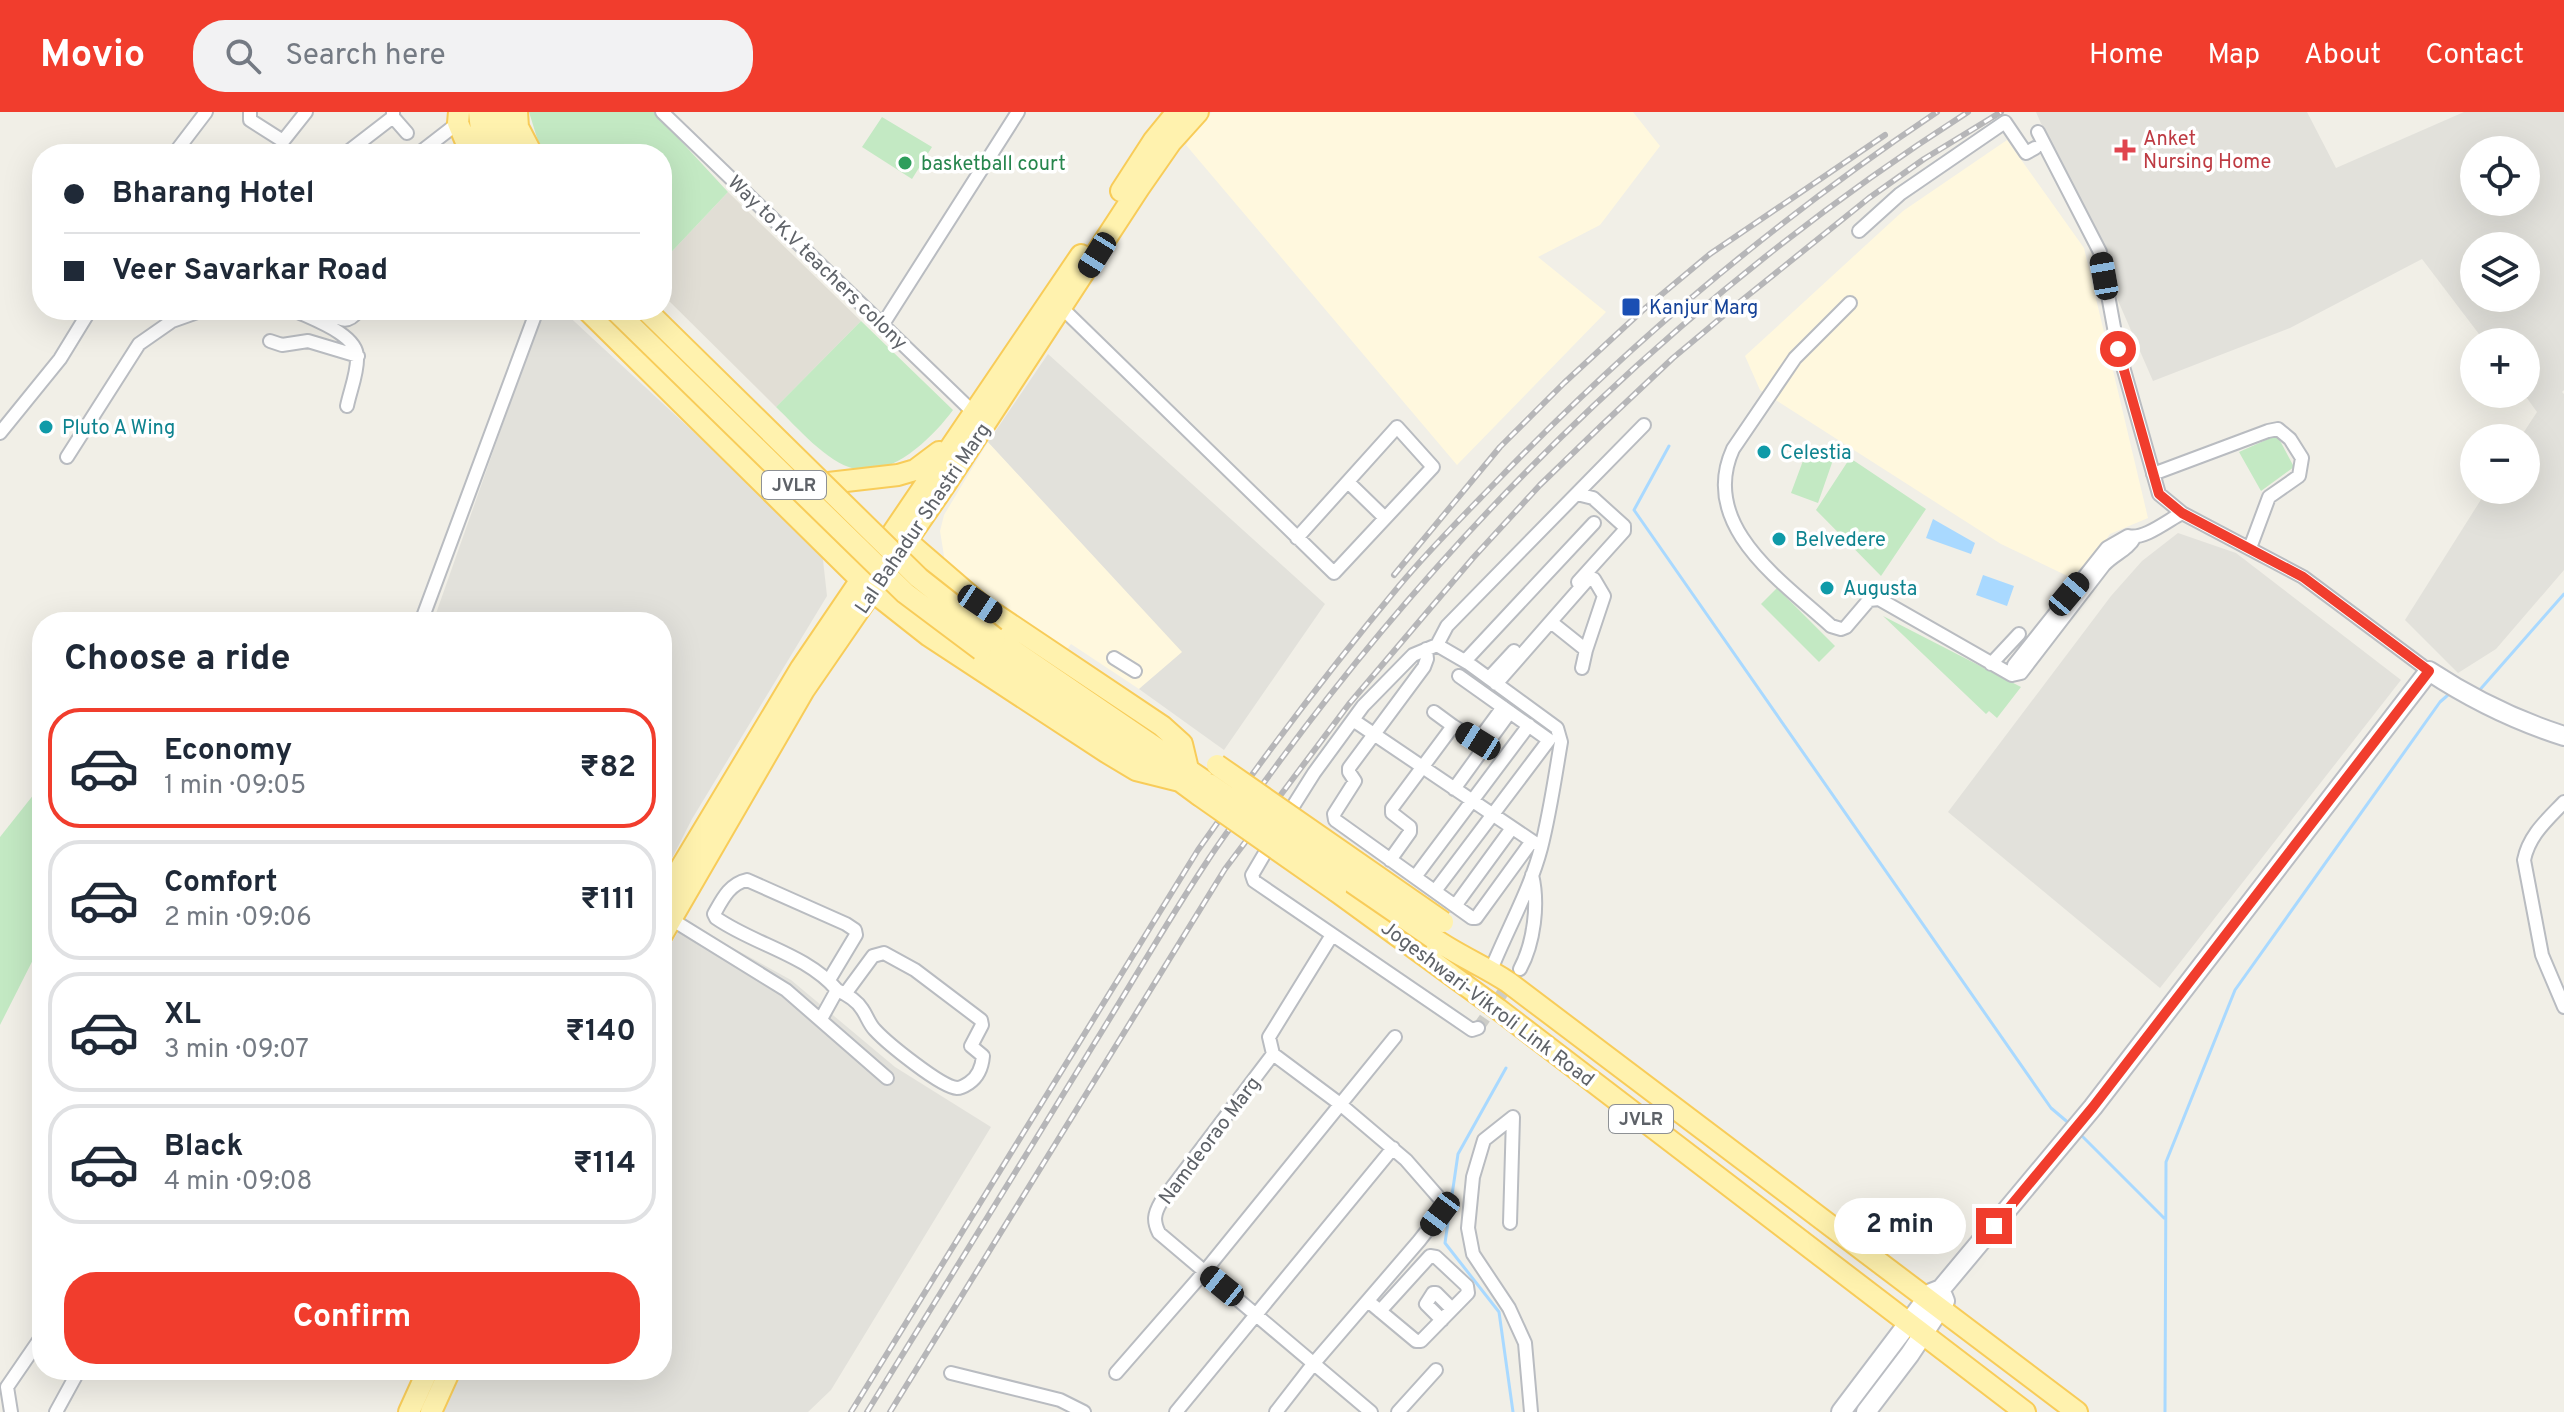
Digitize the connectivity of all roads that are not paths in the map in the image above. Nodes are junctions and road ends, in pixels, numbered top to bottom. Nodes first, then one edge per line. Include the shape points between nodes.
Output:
1 (206, 112) edge
2 (250, 112) edge
3 (306, 112) edge
4 (479, 112) edge
5 (497, 112) edge
6 (517, 112) edge
7 (662, 112) edge
8 (1018, 112) edge
9 (1177, 112) edge
10 (1198, 112) edge
11 (393, 114) edge
12 (458, 117) edge
13 (2038, 132) dead end
14 (407, 133) dead end
15 (182, 144) edge
16 (279, 144) edge
17 (286, 144) edge
18 (357, 144) edge
19 (429, 144) edge
20 (467, 144) edge
21 (489, 144) edge
22 (509, 144) edge
23 (527, 144) edge
24 (2035, 148) dead end
25 (1859, 231) dead end
26 (1850, 303) dead end
27 (1062, 308) junction
28 (84, 320) edge
29 (175, 320) edge
30 (313, 320) edge
31 (533, 320) edge
32 (597, 320) edge
33 (625, 320) edge
34 (656, 320) edge
35 (663, 320) edge
36 (883, 324) junction
37 (270, 341) dead end
38 (358, 356) junction
39 (347, 406) dead end
40 (973, 412) junction
41 (1644, 425) dead end
42 (0, 433) edge
43 (953, 440) junction
44 (67, 457) dead end
45 (2153, 474) junction
46 (1348, 482) junction
47 (811, 485) junction
48 (1577, 494) junction
49 (2182, 513) junction
50 (1385, 518) junction
51 (1594, 523) dead end
52 (1297, 538) junction
53 (898, 539) junction
54 (2250, 548) junction
55 (866, 585) junction
56 (425, 612) edge
57 (1551, 622) junction
58 (2019, 634) dead end
59 (988, 644) junction
60 (1431, 647) junction
61 (1586, 650) junction
62 (1114, 658) dead end
63 (1465, 661) junction
64 (1991, 664) junction
65 (1582, 668) dead end
66 (1135, 671) dead end
67 (1459, 676) dead end
68 (1493, 681) junction
69 (2422, 681) junction
70 (798, 686) junction
71 (1506, 709) junction
72 (1434, 712) dead end
73 (1353, 720) junction
74 (1529, 725) junction
75 (1453, 726) junction
76 (1373, 734) junction
77 (2564, 736) edge
78 (1481, 744) junction
79 (1421, 767) junction
80 (1184, 775) junction
81 (1204, 788) junction
82 (1454, 789) junction
83 (1473, 801) junction
84 (2564, 802) edge
85 (1493, 814) junction
86 (1512, 828) junction
87 (1536, 844) junction
88 (1390, 860) junction
89 (1532, 875) junction
90 (1415, 877) junction
91 (672, 883) edge
92 (1435, 891) junction
93 (672, 916) edge
94 (1444, 922) junction
95 (672, 930) edge
96 (1332, 935) junction
97 (1481, 966) junction
98 (1520, 969) tunnel mouth
99 (837, 988) junction
100 (2562, 999) edge
101 (821, 1019) junction
102 (1478, 1028) dead end
103 (1395, 1037) dead end
104 (1273, 1054) junction
105 (887, 1078) dead end
106 (1340, 1104) junction
107 (1393, 1148) junction
108 (1510, 1223) dead end
109 (1205, 1271) junction
110 (1936, 1298) junction
111 (1368, 1301) junction
112 (1452, 1309) junction
113 (1380, 1311) junction
114 (1257, 1314) junction
115 (1442, 1320) junction
116 (1915, 1330) junction
117 (32, 1351) edge
118 (1314, 1363) junction
119 (1436, 1370) dead end
120 (951, 1373) dead end
121 (1116, 1373) dead end
122 (74, 1380) edge
123 (423, 1380) edge
124 (445, 1380) edge
125 (1367, 1411) edge
126 (11, 1412) edge
127 (56, 1412) edge
128 (409, 1412) edge
129 (431, 1412) edge
130 (1084, 1412) edge
131 (1176, 1412) edge
132 (1276, 1412) edge
133 (1398, 1412) edge
134 (1531, 1412) edge
135 (1841, 1412) edge
136 (1866, 1412) edge
137 (2025, 1412) edge
138 (2077, 1412) edge

1 - 15 street
2 - 16 street via 250,120
3 - 17 street
4 - 21 main road
5 - 22 main road
6 - 23 main road
7 - 36 street, Way to K.V teachers colony
8 - 36 street
9 - 40 main road, Lal Bahadur Shastri Marg
10 - 27 main road, Lal Bahadur Shastri Marg via 1139,188
11 - 14 street
11 - 18 street
12 - 19 street
12 - 20 main road
13 - 45 street via 2100,252 2118,349
24 - 25 street via 2026,153 2005,122 1900,194
26 - 64 street via 1795,358 1733,449 1726,486 1731,520 1752,553 1831,626 1846,627 1869,600 1879,599
27 - 52 street
27 - 53 main road, Lal Bahadur Shastri Marg
28 - 42 street via 60,359
29 - 44 street via 139,344
30 - 38 street via 346,337
31 - 56 street
32 - 55 main road
33 - 59 main road, JVLR, bridge via 905,593
34 - 59 main road, JVLR, bridge
35 - 47 main road via 674,346
36 - 40 street, Way to K.V teachers colony
37 - 38 street via 308,341
38 - 39 street
40 - 43 main road, Lal Bahadur Shastri Marg
41 - 48 street
43 - 47 main road via 915,470
43 - 53 main road, Lal Bahadur Shastri Marg
45 - 49 street via 2159,494
45 - 54 street via 2278,429 2302,458 2299,476 2269,497
46 - 50 street
46 - 50 street via 1397,427 1433,467
46 - 52 street
47 - 53 main road via 862,533
48 - 60 street
48 - 68 street via 1593,498 1624,531
49 - 54 street
49 - 64 street via 2107,548 2021,673 2012,675
50 - 52 street via 1334,573
51 - 63 street
53 - 55 main road, Lal Bahadur Shastri Marg
53 - 80 main road via 980,604 1162,726 1182,744
54 - 69 street via 2303,577
55 - 70 main road, Lal Bahadur Shastri Marg
55 - 80 main road via 929,636 1136,770
57 - 61 street
57 - 61 street via 1589,578 1594,579 1604,596
57 - 68 street
58 - 64 street
59 - 80 main road, JVLR
60 - 63 street
60 - 73 street via 1413,655
60 - 76 street via 1424,667
61 - 65 street
62 - 66 street
63 - 68 street
67 - 71 street
68 - 87 street via 1557,728 1561,742
69 - 77 street via 2450,685
69 - 110 street via 2093,1107
70 - 91 main road, Lal Bahadur Shastri Marg
70 - 93 main road, Lal Bahadur Shastri Marg
71 - 74 street
71 - 78 street
72 - 75 street
73 - 76 street
73 - 96 street via 1298,796 1252,875
74 - 83 street
74 - 85 street via 1549,740
75 - 78 street
75 - 79 street
76 - 79 street
76 - 88 street via 1349,768 1355,781 1334,814 1335,820
78 - 82 street
79 - 82 street
79 - 88 street via 1392,808 1410,832
80 - 81 main road, JVLR
81 - 94 main road, JVLR, bridge
81 - 116 main road, Jogeshwari-Vikroli Link Road / JVLR, bridge via 1333,896 1371,915 1498,1009
82 - 83 street
83 - 85 street
83 - 90 street
84 - 100 street via 2538,829 2524,860 2542,955
85 - 86 street
85 - 92 street
86 - 87 street
86 - 94 street
87 - 89 street
87 - 94 street via 1476,918
88 - 90 street
89 - 97 street
89 - 98 street via 1535,904 1528,954
90 - 92 street
92 - 94 street
94 - 97 main road, JVLR
95 - 101 street via 786,990
96 - 102 street via 1472,1030
96 - 104 street, Namdeorao Marg via 1269,1037
97 - 110 main road, Jogeshwari-Vikroli Link Road / JVLR
99 - 99 street via 855,930 747,880 734,885 716,918 808,965
99 - 99 street via 863,1009 884,1039 948,1084 963,1086 978,1073 983,1056 971,1046 981,1020 901,960 884,953 873,956
99 - 101 street
101 - 105 street
103 - 106 street
104 - 106 street
104 - 109 street, Namdeorao Marg via 1155,1212 1159,1233
106 - 107 street
106 - 109 street
107 - 111 street via 1441,1200 1440,1214
107 - 114 street
108 - 134 street via 1513,1117 1484,1140 1473,1177 1468,1228 1473,1254 1525,1343
109 - 114 street, Namdeorao Marg
109 - 121 street
110 - 116 street
110 - 138 main road, Jogeshwari-Vikroli Link Road / JVLR
111 - 113 street
111 - 118 street
112 - 113 street via 1468,1293 1467,1286 1430,1256
112 - 115 street
112 - 115 street via 1433,1293 1426,1304
113 - 115 street via 1416,1341
114 - 118 street, Namdeorao Marg
114 - 131 street
116 - 135 street
116 - 136 street
116 - 137 main road, Jogeshwari-Vikroli Link Road / JVLR
117 - 126 street via 7,1387
118 - 125 street, Namdeorao Marg
118 - 132 street
119 - 133 street
120 - 130 street via 1060,1400
122 - 127 street
123 - 128 main road
124 - 129 main road

